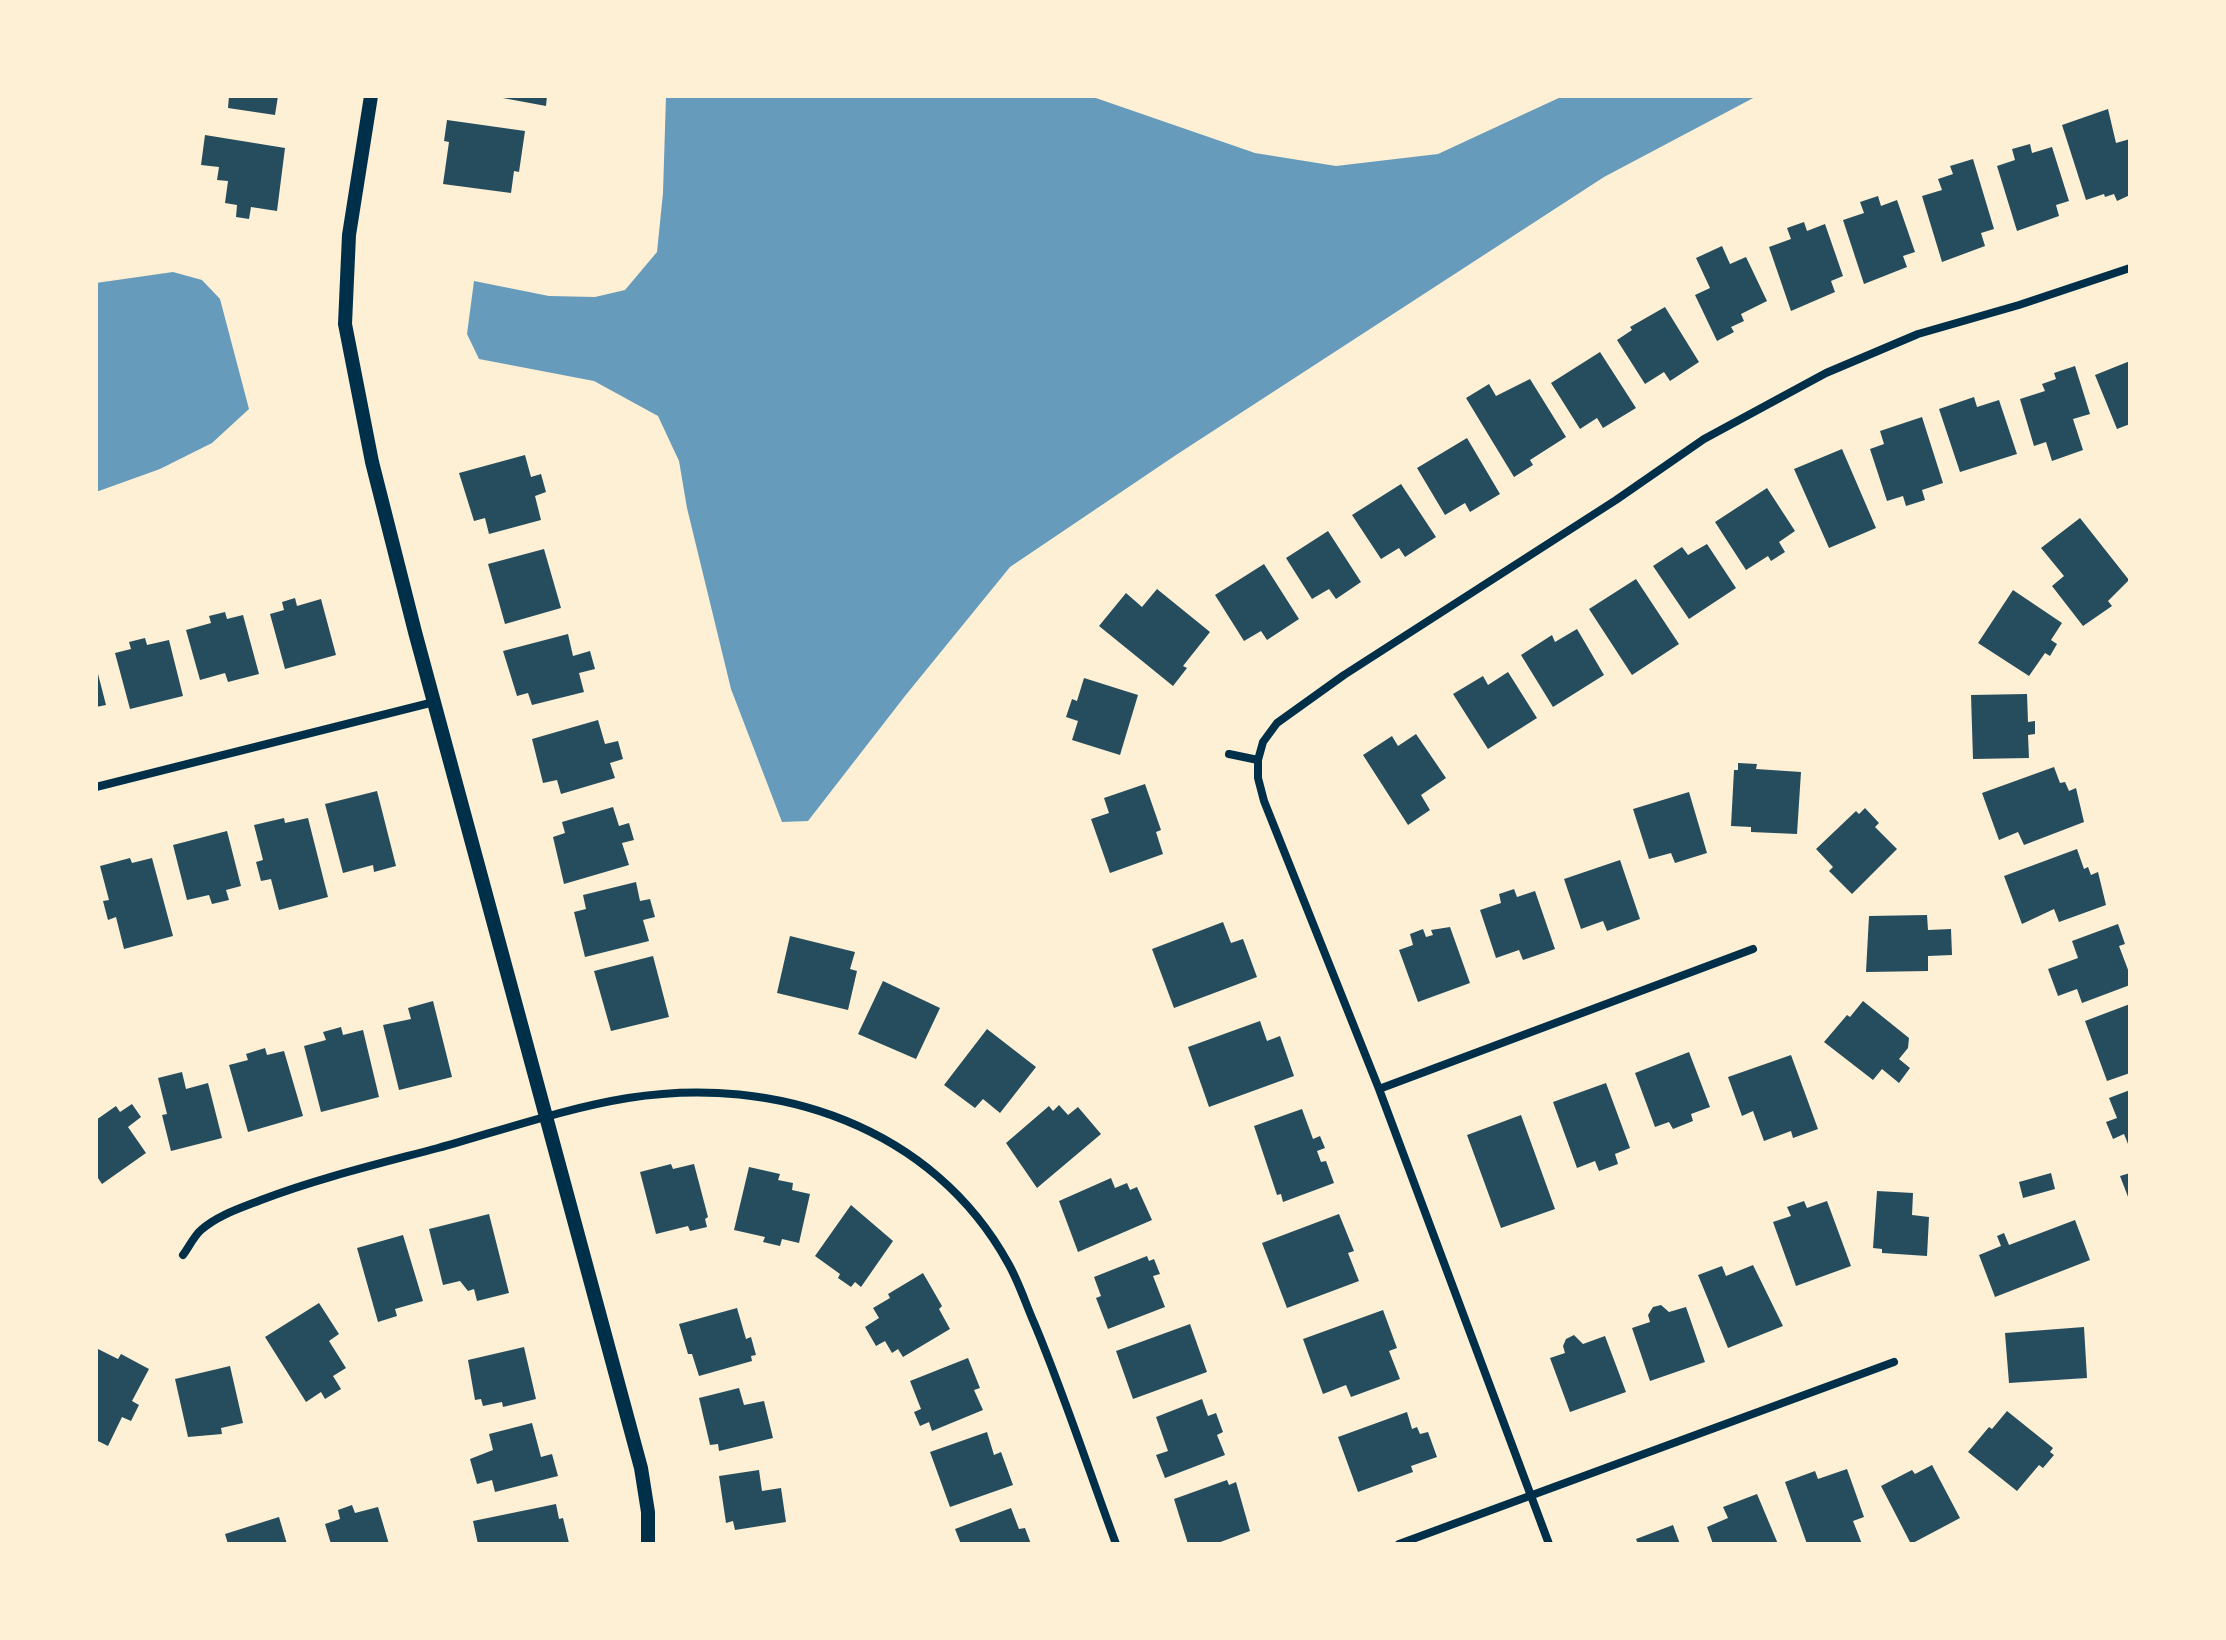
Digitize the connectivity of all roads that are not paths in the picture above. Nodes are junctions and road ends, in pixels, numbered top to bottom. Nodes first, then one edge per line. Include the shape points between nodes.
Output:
1 (371, 96) edge
2 (2130, 268) edge
3 (435, 702) junction
4 (1229, 754) dead end
5 (1258, 760) junction
6 (96, 787) edge
7 (1753, 949) dead end
8 (1379, 1089) junction
9 (546, 1119) junction
10 (183, 1255) dead end
11 (1894, 1362) dead end
12 (1530, 1495) junction
13 (648, 1544) edge
14 (1116, 1544) edge
15 (1399, 1544) edge
16 (1549, 1544) edge

1 - 3 street via 349,235 345,324 372,462
2 - 5 street via 1918,334 1826,373 1738,419 1344,675 1277,723
3 - 6 street
3 - 9 street
4 - 5 street
5 - 8 street via 1264,801
7 - 8 street
8 - 12 street
9 - 10 street via 302,1184 229,1212 199,1230
9 - 13 street via 641,1468
9 - 14 street via 631,1098 692,1092 752,1095 811,1107 900,1147 979,1219 1009,1264
11 - 12 street
12 - 15 street
12 - 16 street

